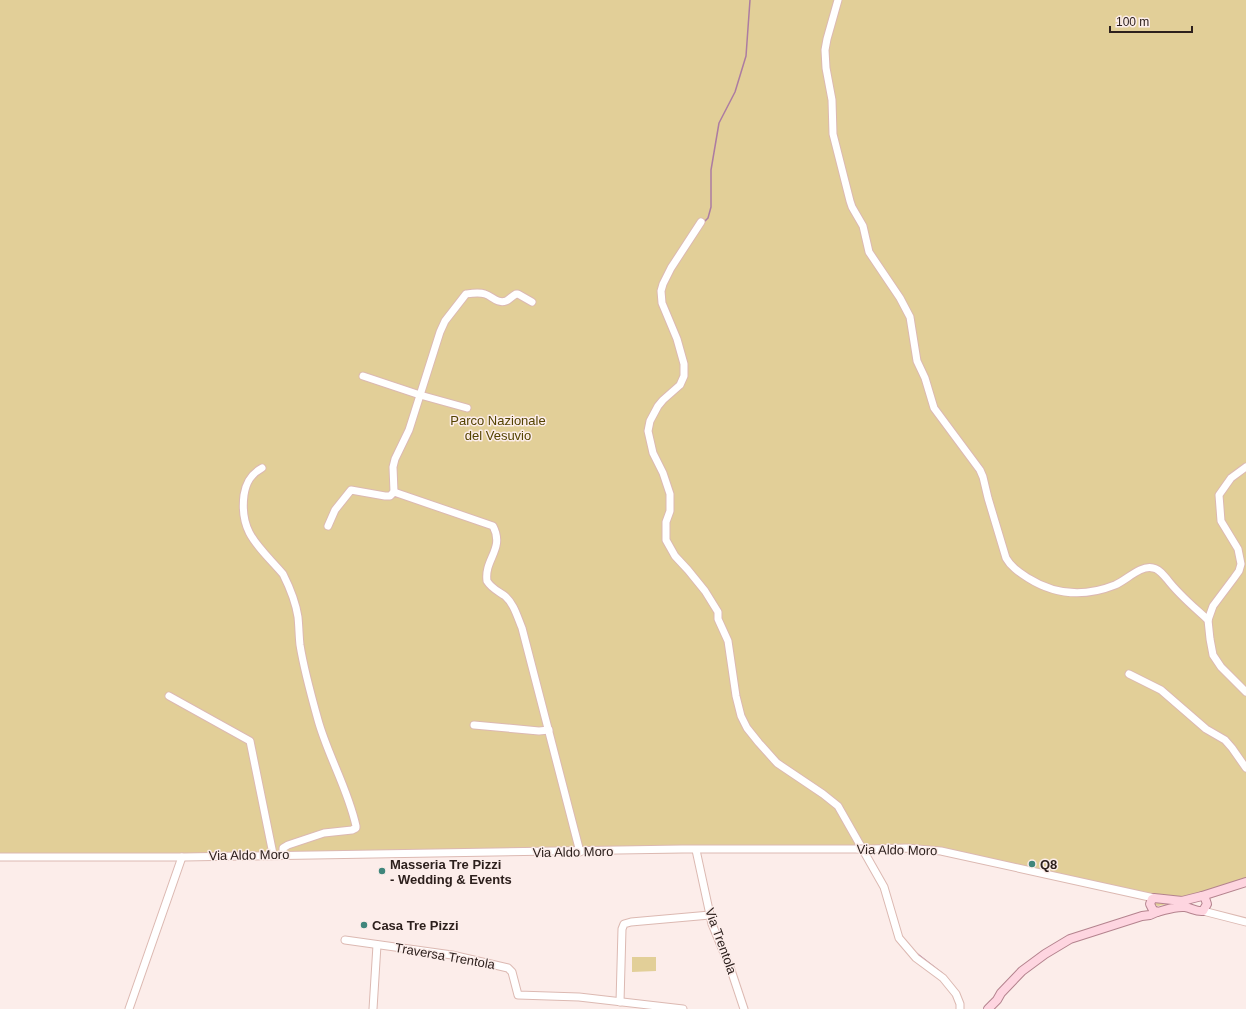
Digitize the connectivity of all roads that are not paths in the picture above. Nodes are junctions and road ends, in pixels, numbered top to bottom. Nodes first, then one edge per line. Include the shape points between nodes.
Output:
1 (838, 0) edge
2 (701, 222) dead end
3 (532, 302) dead end
4 (363, 376) dead end
5 (420, 395) junction
6 (467, 408) dead end
7 (1246, 467) edge
8 (262, 468) dead end
9 (394, 492) junction
10 (328, 526) dead end
11 (1208, 620) junction
12 (1128, 674) dead end
13 (1246, 692) edge
14 (169, 696) dead end
15 (474, 725) dead end
16 (549, 730) junction
17 (1246, 768) edge
18 (696, 850) junction
19 (580, 852) junction
20 (273, 854) junction
21 (283, 854) junction
22 (182, 857) junction
23 (0, 858) edge
24 (1246, 882) edge
25 (1205, 903) junction
26 (1153, 905) junction
27 (710, 915) junction
28 (1246, 922) edge
29 (345, 940) dead end
30 (377, 945) junction
31 (1001, 993) junction
32 (620, 1002) junction
33 (129, 1009) edge
34 (373, 1009) edge
35 (683, 1009) edge
36 (744, 1009) edge
37 (960, 1009) edge
38 (981, 1009) edge
39 (988, 1009) edge

1 - 11 street via 827,39 826,62 834,134 850,201 863,226 869,252 910,317 917,361 934,408 981,474 1006,558 1011,566 1042,586 1073,593 1101,590 1116,585 1134,573 1153,567
2 - 37 street via 671,268 661,291 662,303 684,364 684,376 680,385 658,406 648,431 653,453 670,494 666,540 675,556 705,591 718,612 718,619 728,641 741,716 747,728 777,763 838,806 884,887 899,938 916,958 943,978 956,994
3 - 5 street via 518,294 502,302 487,294 466,294 445,321
4 - 5 street
5 - 6 street
5 - 9 street via 409,430 395,459
7 - 11 street via 1231,478 1219,495 1221,521 1238,549 1241,564 1213,606
8 - 21 street via 253,473 245,489 245,522 251,537 287,581 298,616 303,657 318,721 348,795 356,826 352,830 324,833 288,845 283,848
9 - 10 street via 390,496 385,496 351,490 335,510
9 - 16 street via 493,526 498,540 487,571 487,582 514,607
11 - 13 street via 1213,655 1221,667
12 - 17 street via 1161,690 1206,729 1225,740
14 - 20 street via 250,741
15 - 16 street
16 - 19 street
18 - 19 street, Via Aldo Moro
18 - 26 street, Via Aldo Moro, bridge via 906,848 941,851 1141,896
18 - 27 street, Via Trentola
19 - 21 street, Via Aldo Moro
20 - 21 street, Via Aldo Moro
20 - 22 street, Via Aldo Moro
22 - 23 street, Via Aldo Moro
22 - 33 street
24 - 25 main road via 1215,892
25 - 26 main road via 1182,901
25 - 26 main road via 1200,911 1186,907
25 - 28 street via 1216,914
26 - 31 main road via 1142,916 1070,939 1022,971
27 - 32 street via 624,924
27 - 36 street, Via Trentola
29 - 30 street, Traversa Trentola
30 - 32 street, Traversa Trentola via 452,955 508,968 512,972 518,995 579,996
30 - 34 street
31 - 38 main road
31 - 39 main road
32 - 35 street, Traversa Trentola

